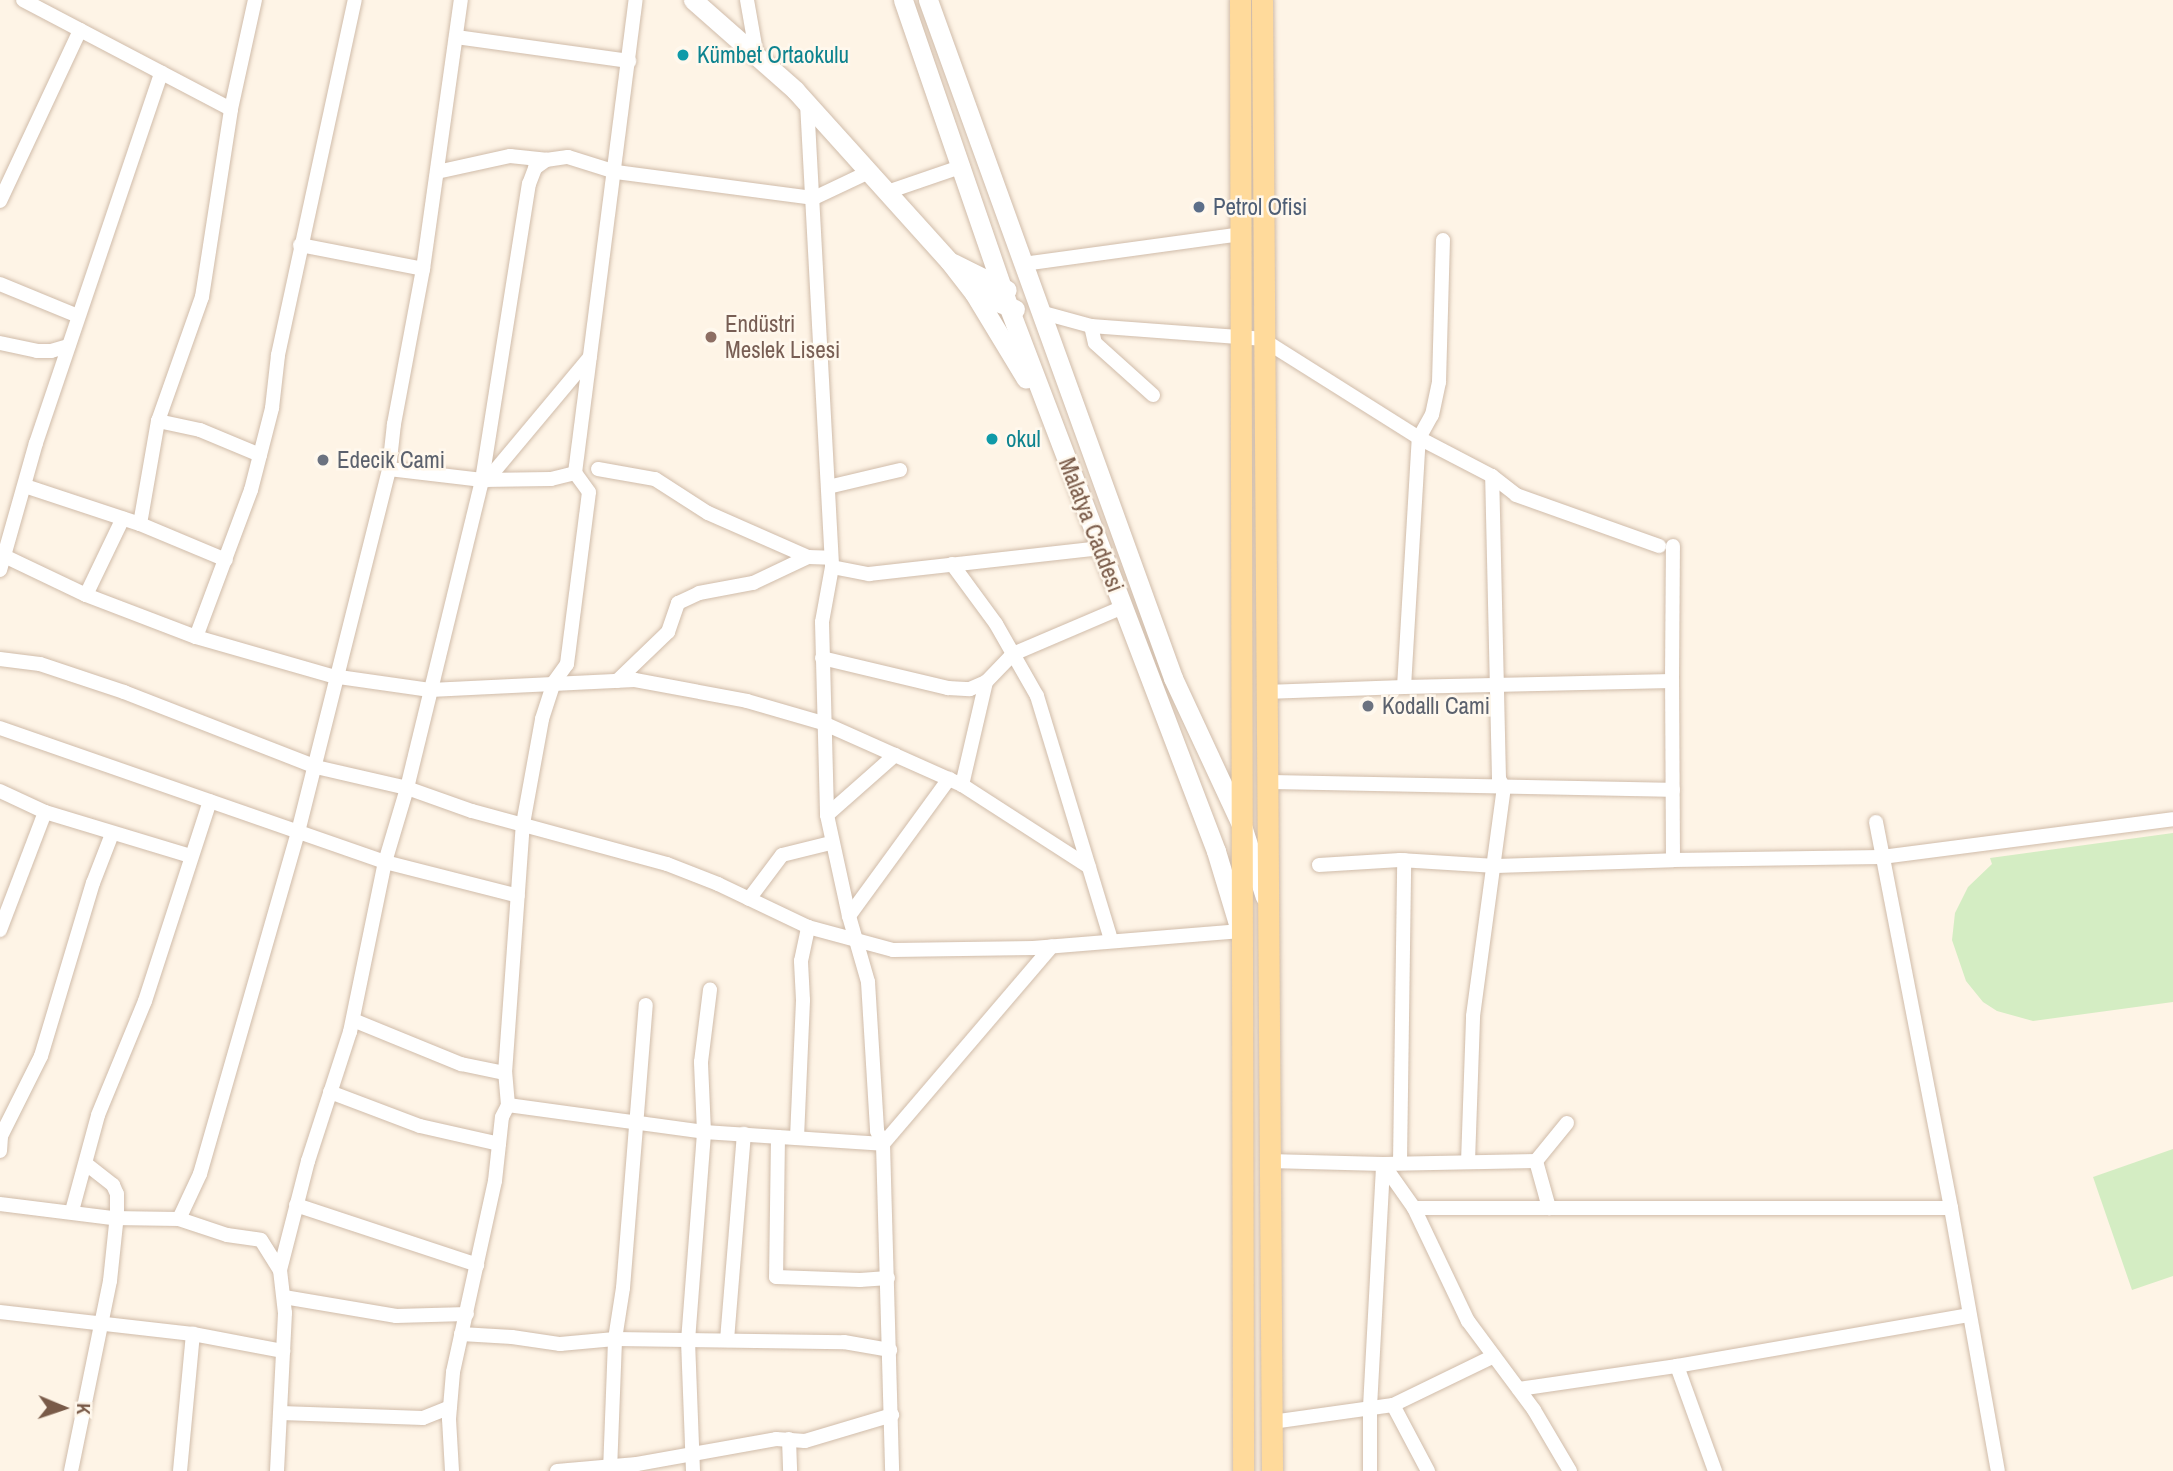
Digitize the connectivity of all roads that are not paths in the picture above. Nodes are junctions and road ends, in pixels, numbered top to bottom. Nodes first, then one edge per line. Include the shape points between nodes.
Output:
1 (23, 0) edge
2 (255, 0) edge
3 (355, 0) edge
4 (461, 0) edge
5 (636, 0) edge
6 (693, 0) edge
7 (747, 0) edge
8 (903, 0) edge
9 (928, 0) edge
10 (1240, 0) edge
11 (1262, 0) edge
12 (80, 30) junction
13 (456, 37) junction
14 (757, 57) junction
15 (629, 61) junction
16 (161, 73) junction
17 (807, 103) junction
18 (231, 109) junction
19 (546, 160) junction
20 (962, 166) junction
21 (437, 172) junction
22 (616, 172) junction
23 (869, 172) junction
24 (887, 192) junction
25 (814, 198) junction
26 (0, 201) edge
27 (1243, 234) junction
28 (1443, 240) dead end
29 (300, 244) junction
30 (949, 261) junction
31 (1023, 264) junction
32 (423, 270) junction
33 (0, 284) edge
34 (1002, 287) junction
35 (974, 293) junction
36 (1009, 308) junction
37 (1040, 312) junction
38 (78, 316) junction
39 (1091, 326) junction
40 (1252, 338) junction
41 (0, 343) edge
42 (68, 346) junction
43 (591, 356) junction
44 (1153, 395) dead end
45 (158, 421) junction
46 (1058, 436) junction
47 (1419, 438) junction
48 (260, 455) junction
49 (389, 469) junction
50 (598, 469) dead end
51 (901, 471) dead end
52 (575, 473) junction
53 (1492, 476) junction
54 (484, 480) junction
55 (25, 486) junction
56 (828, 487) junction
57 (123, 518) junction
58 (140, 524) junction
59 (1099, 548) junction
60 (2, 554) edge
61 (808, 557) junction
62 (226, 560) junction
63 (832, 562) junction
64 (952, 564) junction
65 (0, 570) edge
66 (86, 595) junction
67 (1123, 607) junction
68 (196, 637) junction
69 (1013, 654) junction
70 (822, 658) junction
71 (0, 659) edge
72 (340, 677) junction
73 (617, 681) junction
74 (1672, 681) junction
75 (554, 682) junction
76 (986, 682) junction
77 (1404, 687) junction
78 (1496, 687) junction
79 (430, 690) junction
80 (1265, 692) junction
81 (823, 723) junction
82 (0, 729) edge
83 (895, 755) junction
84 (316, 767) junction
85 (955, 782) junction
86 (1266, 782) junction
87 (407, 788) junction
88 (1504, 788) junction
89 (1673, 790) junction
90 (0, 791) edge
91 (210, 801) junction
92 (45, 812) junction
93 (827, 815) junction
94 (1266, 819) junction
95 (2173, 819) edge
96 (1205, 821) junction
97 (1876, 822) dead end
98 (523, 824) junction
99 (1243, 829) junction
100 (299, 832) junction
101 (112, 834) junction
102 (831, 843) junction
103 (191, 856) junction
104 (1882, 856) junction
105 (1404, 860) junction
106 (1673, 860) junction
107 (385, 862) junction
108 (1319, 865) dead end
109 (1496, 866) junction
110 (1089, 867) junction
111 (518, 896) junction
112 (749, 899) junction
113 (1266, 902) junction
114 (849, 916) junction
115 (808, 928) junction
116 (0, 930) edge
117 (1240, 931) junction
118 (1111, 940) junction
119 (855, 941) junction
120 (1052, 946) junction
121 (710, 990) dead end
122 (646, 1005) dead end
123 (353, 1020) junction
124 (505, 1073) junction
125 (330, 1091) junction
126 (508, 1105) junction
127 (637, 1122) junction
128 (1567, 1123) dead end
129 (704, 1132) junction
130 (744, 1134) junction
131 (778, 1137) junction
132 (797, 1138) junction
133 (499, 1144) junction
134 (883, 1144) junction
135 (0, 1151) edge
136 (1269, 1161) junction
137 (1536, 1161) junction
138 (1468, 1162) junction
139 (1400, 1163) junction
140 (86, 1164) junction
141 (1383, 1164) junction
142 (0, 1204) edge
143 (296, 1205) junction
144 (1414, 1208) junction
145 (1549, 1208) junction
146 (1951, 1208) junction
147 (72, 1212) junction
148 (116, 1218) junction
149 (180, 1219) junction
150 (477, 1265) junction
151 (280, 1270) junction
152 (888, 1278) junction
153 (284, 1297) junction
154 (0, 1314) edge
155 (467, 1314) junction
156 (1969, 1315) junction
157 (102, 1323) junction
158 (193, 1334) junction
159 (461, 1334) junction
160 (615, 1339) junction
161 (727, 1340) junction
162 (688, 1341) junction
163 (890, 1350) junction
164 (283, 1351) junction
165 (1494, 1356) junction
166 (1677, 1366) junction
167 (1519, 1389) junction
168 (1393, 1405) junction
169 (450, 1407) junction
170 (1370, 1407) junction
171 (281, 1413) junction
172 (892, 1415) junction
173 (1272, 1422) junction
174 (789, 1439) junction
175 (692, 1454) junction
176 (609, 1469) edge
177 (71, 1471) edge
178 (180, 1471) edge
179 (277, 1471) edge
180 (452, 1471) edge
181 (557, 1471) edge
182 (693, 1471) edge
183 (790, 1471) edge
184 (892, 1471) edge
185 (1242, 1471) edge
186 (1272, 1471) edge
187 (1370, 1471) edge
188 (1427, 1471) edge
189 (1570, 1471) edge
190 (1715, 1471) edge
191 (1998, 1471) edge

1 - 12 street
2 - 18 street
3 - 29 street
4 - 13 street
5 - 15 street
6 - 14 street
7 - 14 street
8 - 20 street, Malatya Caddesi
9 - 31 street
10 - 27 main road
11 - 40 main road
12 - 16 street
12 - 26 street
13 - 15 street
13 - 21 street
14 - 17 street
15 - 22 street
16 - 18 street
16 - 38 street
17 - 23 street
17 - 25 street
18 - 45 street via 202,297
19 - 21 street via 510,156
19 - 22 street via 568,157
19 - 54 street via 535,168 529,184
20 - 24 street
20 - 34 street, Malatya Caddesi
21 - 32 street
22 - 25 street
22 - 43 street
23 - 24 street
23 - 25 street
24 - 30 street
25 - 56 street
27 - 31 street
27 - 40 main road
28 - 47 street via 1439,382 1432,415
29 - 32 street
29 - 48 street
30 - 34 street
30 - 35 street
31 - 37 street
32 - 49 street
33 - 38 street
34 - 36 street, Malatya Caddesi
34 - 37 street
35 - 36 street
35 - 46 street
36 - 37 street
36 - 46 street, Malatya Caddesi
37 - 39 street
37 - 99 street via 1173,678
38 - 42 street
39 - 40 street
39 - 44 street via 1095,343
40 - 47 street
40 - 80 main road
40 - 99 main road
41 - 42 street via 51,352
42 - 55 street
43 - 52 street
43 - 54 street
45 - 48 street via 200,430
45 - 58 street
46 - 59 street, Malatya Caddesi
47 - 53 street
47 - 77 street
48 - 62 street
49 - 54 street
49 - 72 street
50 - 61 street via 655,479 708,513
51 - 56 street
52 - 54 street via 551,480
52 - 75 street via 589,492 567,664
53 - 74 street via 1516,495 1666,546
53 - 78 street
54 - 79 street
55 - 57 street
55 - 60 street
56 - 63 street
57 - 58 street
57 - 66 street
58 - 62 street
59 - 64 street
59 - 67 street, Malatya Caddesi
60 - 65 street
60 - 66 street
61 - 63 street
61 - 73 street via 753,583 699,593 678,603 668,632
62 - 68 street
63 - 64 street via 869,574
63 - 70 street via 822,622
64 - 69 street
66 - 68 street
67 - 69 street
67 - 96 street, Malatya Caddesi
68 - 72 street
69 - 76 street
69 - 110 street via 1037,696
70 - 76 street via 948,688 970,689
70 - 81 street
71 - 84 street via 40,664 124,692
72 - 79 street
72 - 84 street
73 - 75 street
73 - 81 street via 635,680 747,701
74 - 78 street
74 - 89 street
75 - 79 street
75 - 98 street via 542,719
76 - 85 street
77 - 78 street
77 - 80 street
78 - 88 street via 1499,779
79 - 87 street
80 - 86 main road
81 - 83 street
81 - 93 street
82 - 91 street
83 - 85 street
83 - 93 street
84 - 87 street
84 - 100 street
85 - 110 street
85 - 114 street
86 - 88 street
86 - 94 main road
87 - 98 street
87 - 107 street
88 - 89 street
88 - 109 street
89 - 106 street
90 - 92 street
91 - 100 street
91 - 103 street
92 - 101 street
92 - 116 street
93 - 102 street
94 - 99 street
94 - 113 main road
95 - 104 street
96 - 99 street via 1229,835
96 - 117 street, Malatya Caddesi
97 - 104 street
98 - 111 street
98 - 112 street via 667,864
99 - 113 street
99 - 117 main road
100 - 107 street
100 - 149 street via 200,1174
101 - 103 street
101 - 135 street via 41,1056 1,1136
102 - 112 street via 782,855
102 - 114 street
103 - 140 street via 145,1001 98,1115
104 - 106 street
104 - 146 street
105 - 108 street
105 - 109 street
105 - 139 street
106 - 109 street
107 - 111 street
107 - 123 street
109 - 138 street via 1473,1016
110 - 118 street
111 - 124 street
112 - 115 street
113 - 136 main road
114 - 119 street
115 - 119 street
115 - 132 street via 801,961
117 - 118 street
117 - 185 main road
118 - 120 street
119 - 120 street via 893,950
119 - 134 street via 868,982 877,1131
120 - 134 street
121 - 129 street via 701,1062
122 - 127 street
123 - 124 street via 461,1064
123 - 125 street
124 - 126 street
125 - 133 street via 420,1126
125 - 143 street
126 - 127 street
126 - 133 street
127 - 129 street
127 - 160 street
128 - 137 street
129 - 130 street
129 - 162 street
130 - 131 street
130 - 161 street
131 - 132 street
131 - 152 street via 776,1277
132 - 134 street
133 - 150 street
134 - 152 street
136 - 141 street
136 - 173 main road
137 - 138 street
137 - 145 street
138 - 139 street
139 - 141 street
140 - 147 street
140 - 148 street via 113,1185
141 - 144 street
141 - 170 street
142 - 147 street
143 - 150 street
143 - 151 street
144 - 145 street
144 - 165 street via 1468,1321
145 - 146 street
146 - 156 street
147 - 148 street
148 - 149 street
148 - 157 street
149 - 151 street via 227,1235 261,1240
150 - 155 street
151 - 153 street
152 - 163 street
153 - 155 street via 396,1316
153 - 164 street
154 - 157 street
155 - 159 street
156 - 166 street
156 - 191 street
157 - 158 street
157 - 177 street
158 - 164 street
158 - 178 street
159 - 160 street via 560,1344
159 - 169 street
160 - 162 street
160 - 176 street
161 - 162 street
161 - 163 street via 844,1342
162 - 175 street
163 - 172 street
164 - 171 street
165 - 167 street
165 - 168 street
166 - 167 street
166 - 190 street
167 - 189 street
168 - 170 street
168 - 188 street
169 - 171 street via 423,1418
169 - 180 street
170 - 173 street
170 - 187 street
171 - 179 street
172 - 174 street via 805,1441
172 - 184 street
173 - 186 main road
174 - 175 street
174 - 183 street
175 - 176 street
175 - 182 street
176 - 181 street

